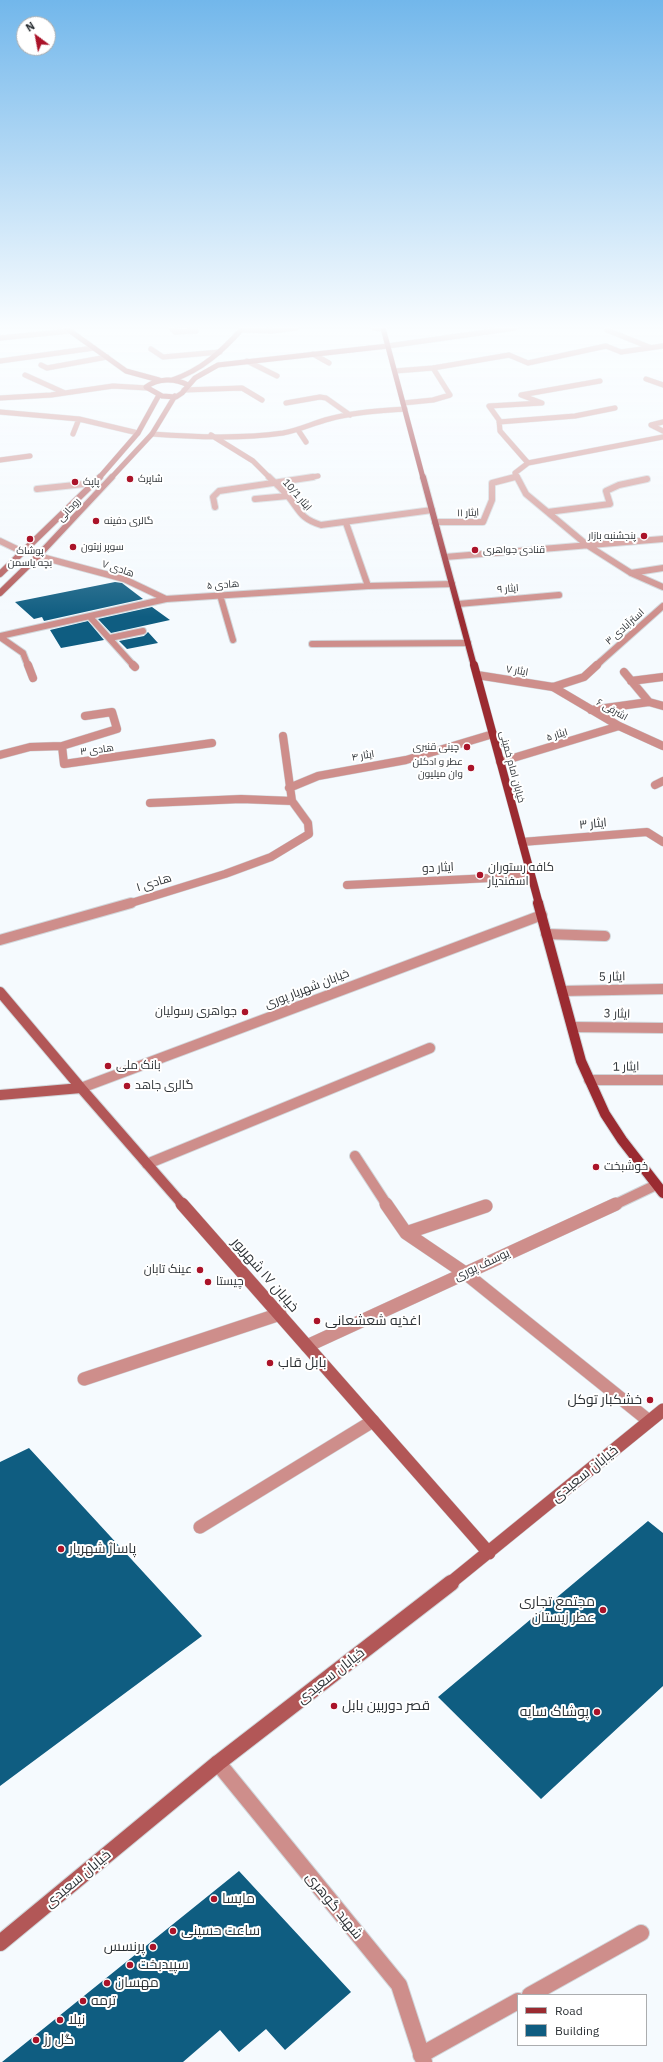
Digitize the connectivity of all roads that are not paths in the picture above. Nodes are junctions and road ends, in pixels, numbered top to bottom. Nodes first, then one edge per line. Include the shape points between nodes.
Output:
1 (77, 424) edge
2 (101, 424) edge
3 (143, 424) edge
4 (158, 424) edge
5 (314, 424) edge
6 (409, 424) edge
7 (499, 424) edge
8 (654, 424) edge
9 (298, 430) junction
10 (663, 431) edge
11 (138, 433) junction
12 (73, 434) dead end
13 (152, 434) junction
14 (211, 436) junction
15 (663, 437) edge
16 (306, 442) dead end
17 (30, 456) dead end
18 (0, 460) edge
19 (528, 463) junction
20 (318, 476) dead end
21 (517, 476) junction
22 (647, 479) dead end
23 (274, 482) junction
24 (94, 483) junction
25 (37, 489) dead end
26 (288, 496) junction
27 (255, 499) dead end
28 (215, 507) dead end
29 (432, 510) junction
30 (548, 512) junction
31 (435, 522) junction
32 (346, 523) junction
33 (663, 539) edge
34 (1, 542) edge
35 (587, 545) junction
36 (23, 552) junction
37 (38, 556) junction
38 (445, 557) junction
39 (663, 568) edge
40 (632, 573) junction
41 (0, 574) edge
42 (0, 584) edge
43 (452, 584) junction
44 (8, 585) junction
45 (368, 586) junction
46 (663, 587) edge
47 (0, 593) edge
48 (559, 594) dead end
49 (220, 595) junction
50 (166, 599) junction
51 (458, 604) junction
52 (663, 606) edge
53 (90, 617) junction
54 (143, 631) dead end
55 (0, 636) edge
56 (110, 638) junction
57 (233, 640) dead end
58 (468, 643) junction
59 (312, 644) dead end
60 (135, 667) dead end
61 (624, 672) dead end
62 (477, 676) junction
63 (663, 677) edge
64 (33, 678) dead end
65 (631, 681) junction
66 (554, 686) junction
67 (649, 702) junction
68 (663, 706) edge
69 (591, 710) junction
70 (85, 716) dead end
71 (619, 726) junction
72 (493, 734) junction
73 (283, 736) dead end
74 (212, 743) dead end
75 (62, 746) junction
76 (663, 746) edge
77 (0, 755) edge
78 (500, 762) junction
79 (663, 781) edge
80 (655, 785) dead end
81 (289, 788) junction
82 (292, 801) junction
83 (150, 803) dead end
84 (522, 842) junction
85 (663, 842) edge
86 (531, 876) junction
87 (347, 885) dead end
88 (542, 916) junction
89 (546, 934) junction
90 (605, 936) dead end
91 (0, 940) edge
92 (663, 989) edge
93 (562, 991) junction
94 (0, 992) edge
95 (572, 1027) junction
96 (663, 1028) edge
97 (430, 1048) dead end
98 (589, 1080) junction
99 (663, 1080) edge
100 (81, 1088) junction
101 (0, 1095) edge
102 (355, 1156) dead end
103 (147, 1164) junction
104 (660, 1189) edge
105 (486, 1206) dead end
106 (406, 1233) junction
107 (465, 1273) junction
108 (280, 1314) junction
109 (307, 1346) junction
110 (84, 1379) dead end
111 (663, 1410) edge
112 (373, 1421) junction
113 (649, 1421) junction
114 (200, 1527) dead end
115 (489, 1553) junction
116 (218, 1763) junction
117 (640, 1933) dead end
118 (0, 1944) edge
119 (532, 1994) edge
120 (517, 2002) edge
121 (423, 2059) edge

1 - 12 street
2 - 11 street
3 - 11 main road, روحانی
4 - 13 main road, روحانی
5 - 9 street
6 - 29 main road, خیابان امام خمینی
7 - 19 street via 500,431
8 - 10 street via 651,425
9 - 14 street
9 - 16 street
11 - 24 main road, روحانی
13 - 14 street
13 - 37 main road, روحانی
14 - 23 street, ایثار 10/1 via 253,462
15 - 19 street
17 - 18 street
19 - 21 street via 515,473
20 - 23 street
21 - 30 street via 526,494
21 - 31 street, ایثار ۱۱ via 492,483 492,500 484,522
22 - 30 street via 619,485 606,491 610,504
23 - 26 street, ایثار 10/1
23 - 28 street via 219,491 213,497
24 - 25 street
24 - 36 main road, روحانی
26 - 27 street
26 - 32 street, ایثار 10/1 via 308,521 321,525
29 - 31 main road, خیابان امام خمینی
29 - 32 street, ایثار 10/1
30 - 35 street
31 - 38 main road, خیابان امام خمینی
32 - 45 street
33 - 35 street
34 - 36 street
35 - 38 street
35 - 40 street
36 - 41 main road, روحانی
37 - 44 main road, روحانی
37 - 50 street, هادی ۷ via 124,579
38 - 43 main road, خیابان امام خمینی
39 - 40 street
40 - 46 street
42 - 44 main road
43 - 45 street, هادی ۵
43 - 51 main road, خیابان امام خمینی
44 - 47 main road, روحانی
45 - 49 street, هادی ۵
48 - 51 street, ایثار ۹
49 - 50 street, هادی ۵
49 - 57 street
50 - 53 street, هادی ۵
51 - 58 main road, خیابان امام خمینی
52 - 66 street, استرآبادی ٣ via 584,677
53 - 55 street, هادی ۵
53 - 56 street
54 - 56 street
55 - 64 street via 23,653
56 - 60 street
58 - 59 street
58 - 62 main road, خیابان امام خمینی
61 - 65 street
62 - 66 street, ایثار ۷
62 - 72 main road, خیابان امام خمینی
63 - 65 street
65 - 67 street
66 - 69 street, اشرفی ۶
67 - 68 street
67 - 69 street
69 - 71 street, اشرفی ۶
70 - 75 street via 112,712 117,730
71 - 76 street, اشرفی ۶
71 - 78 street, ایثار ۵
72 - 78 main road, خیابان امام خمینی
72 - 81 street, ایثار ۴ via 406,760 318,776
73 - 81 street
74 - 75 street, هادی ۳ via 64,764
75 - 77 street, هادی ۳ via 30,747
78 - 84 main road, خیابان امام خمینی
79 - 80 street
81 - 82 street
82 - 83 street via 241,799
82 - 91 street, هادی ۱ via 308,823 309,834 271,857 80,919
84 - 85 street, ایثار ۳ via 647,832
84 - 86 main road, خیابان امام خمینی
86 - 87 street, ایثار دو
86 - 88 main road, خیابان امام خمینی
88 - 89 main road, خیابان امام خمینی
88 - 100 street, خیابان شهریار پوری
89 - 90 street
89 - 93 main road, خیابان امام خمینی
92 - 93 street, ایثار 5
93 - 95 main road, خیابان امام خمینی
94 - 100 main road, خیابان ۱۷ شهریور
95 - 96 street, ایثار 3
95 - 98 main road, خیابان امام خمینی
97 - 103 street
98 - 99 street, ایثار 1
98 - 104 main road, خیابان امام خمینی via 618,1134
100 - 101 main road
100 - 103 main road, خیابان ۱۷ شهریور
102 - 106 street
103 - 108 main road, خیابان ۱۷ شهریور
104 - 107 street, یوسف پوری
105 - 106 street
106 - 107 street
107 - 109 street, یوسف پوری
107 - 113 street
108 - 109 main road, خیابان ۱۷ شهریور
108 - 110 street
109 - 112 main road, خیابان ۱۷ شهریور
111 - 113 main road, خیابان سعیدی
112 - 114 street
112 - 115 main road, خیابان ۱۷ شهریور
113 - 115 main road, خیابان سعیدی
115 - 116 main road, خیابان سعیدی
116 - 118 main road, خیابان سعیدی
116 - 121 street, شهید گوهری via 399,1985
117 - 119 street
120 - 121 street

